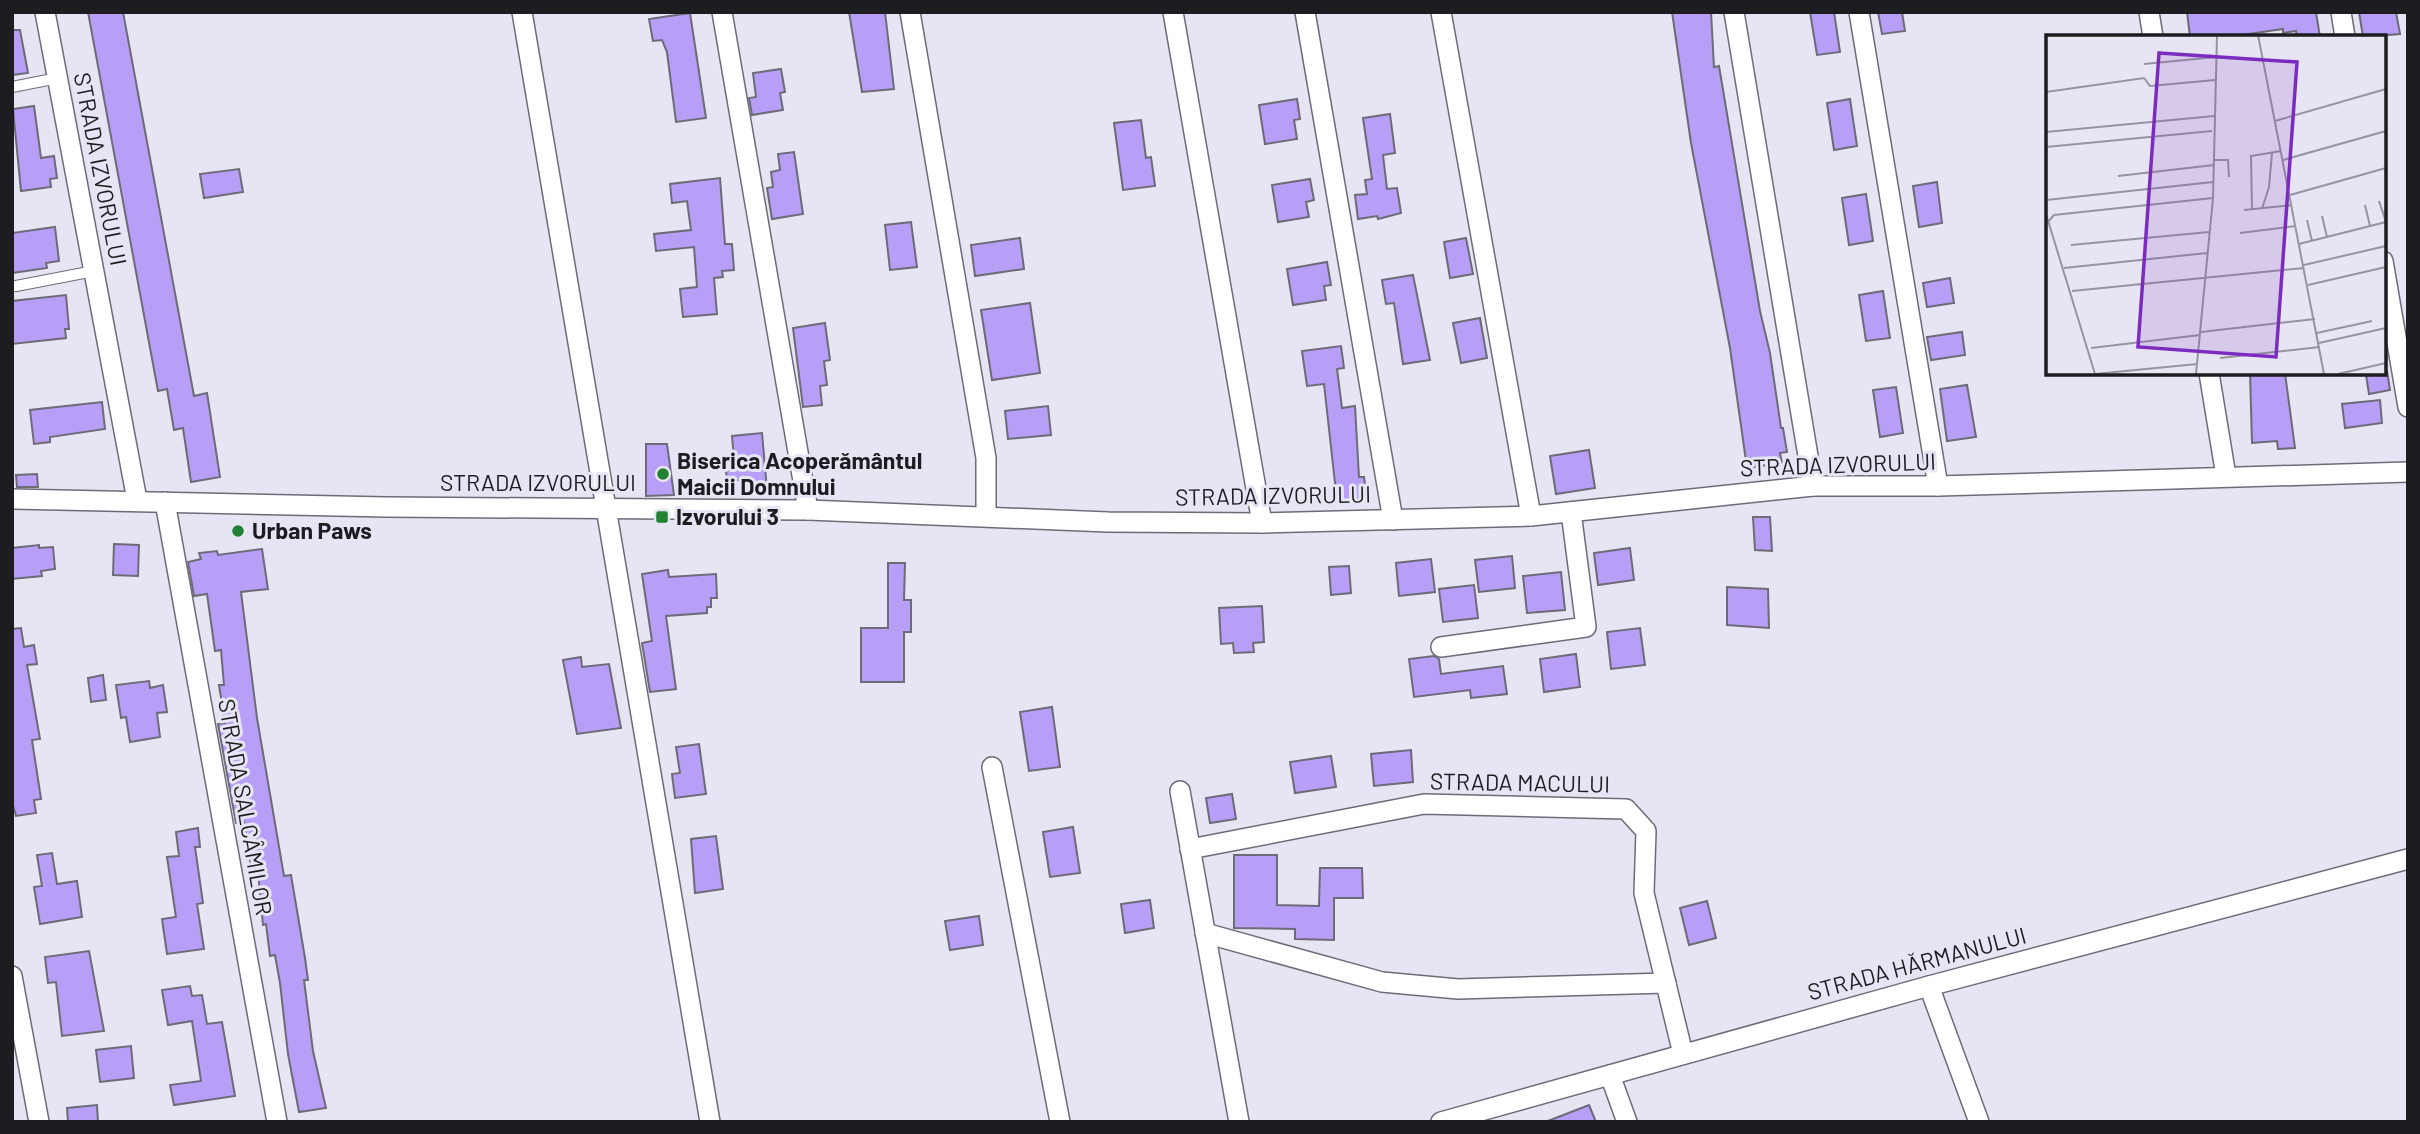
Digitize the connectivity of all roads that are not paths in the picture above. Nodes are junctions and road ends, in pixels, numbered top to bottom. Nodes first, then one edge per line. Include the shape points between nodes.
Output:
1 (45, 12) edge
2 (522, 12) edge
3 (722, 12) edge
4 (910, 12) edge
5 (1173, 12) edge
6 (1305, 12) edge
7 (1441, 12) edge
8 (1734, 12) edge
9 (1859, 12) edge
10 (2149, 12) edge
11 (2340, 12) edge
12 (2153, 35) edge
13 (2345, 35) edge
14 (58, 79) junction
15 (12, 87) edge
16 (94, 271) junction
17 (2385, 273) edge
18 (16, 286) dead end
19 (2209, 374) edge
20 (2408, 407) edge
21 (2408, 471) edge
22 (2226, 476) junction
23 (1813, 486) junction
24 (1938, 486) junction
25 (12, 499) edge
26 (137, 500) junction
27 (164, 502) junction
28 (605, 507) junction
29 (808, 510) junction
30 (1571, 512) junction
31 (986, 515) junction
32 (1531, 516) junction
33 (1393, 520) junction
34 (1262, 523) junction
35 (1441, 647) dead end
36 (992, 768) dead end
37 (1180, 791) dead end
38 (1190, 849) junction
39 (2408, 859) edge
40 (1205, 933) junction
41 (12, 976) edge
42 (1666, 983) junction
43 (1930, 986) junction
44 (1683, 1054) junction
45 (1610, 1075) junction
46 (39, 1122) edge
47 (277, 1122) edge
48 (710, 1122) edge
49 (1060, 1122) edge
50 (1239, 1122) edge
51 (1441, 1122) edge
52 (1627, 1122) edge
53 (1979, 1122) edge

1 - 14 street, STRADA IZVORULUI
2 - 28 street
3 - 29 street
4 - 31 street via 986,458
5 - 34 street
6 - 33 street
7 - 32 street
8 - 23 street
9 - 24 street
10 - 12 street
11 - 13 street
14 - 15 lane
14 - 16 street, STRADA IZVORULUI
16 - 18 lane
16 - 26 street, STRADA IZVORULUI
17 - 20 street
19 - 22 street
21 - 22 street, STRADA IZVORULUI
22 - 24 street, STRADA IZVORULUI
23 - 24 street, STRADA IZVORULUI
23 - 30 street, STRADA IZVORULUI
25 - 26 street, STRADA IZVORULUI
26 - 27 street, STRADA IZVORULUI
27 - 28 street, STRADA IZVORULUI
27 - 47 street, STRADA SALCÂMILOR
28 - 29 street, STRADA IZVORULUI
28 - 48 street
29 - 31 street, STRADA IZVORULUI
30 - 32 street, STRADA IZVORULUI
30 - 35 street via 1586,627
31 - 34 street, STRADA IZVORULUI
32 - 33 street, STRADA IZVORULUI
33 - 34 street, STRADA IZVORULUI
36 - 49 street
37 - 38 street
38 - 40 street
38 - 42 street, STRADA MACULUI via 1424,804 1626,809 1646,831 1644,893
39 - 43 street, STRADA HĂRMANULUI
40 - 42 street via 1395,983 1458,989
40 - 50 street
41 - 46 street
42 - 44 street, STRADA MACULUI
43 - 44 street, STRADA HĂRMANULUI
43 - 53 street
44 - 45 street, STRADA HĂRMANULUI
45 - 51 street, STRADA HĂRMANULUI
45 - 52 street

